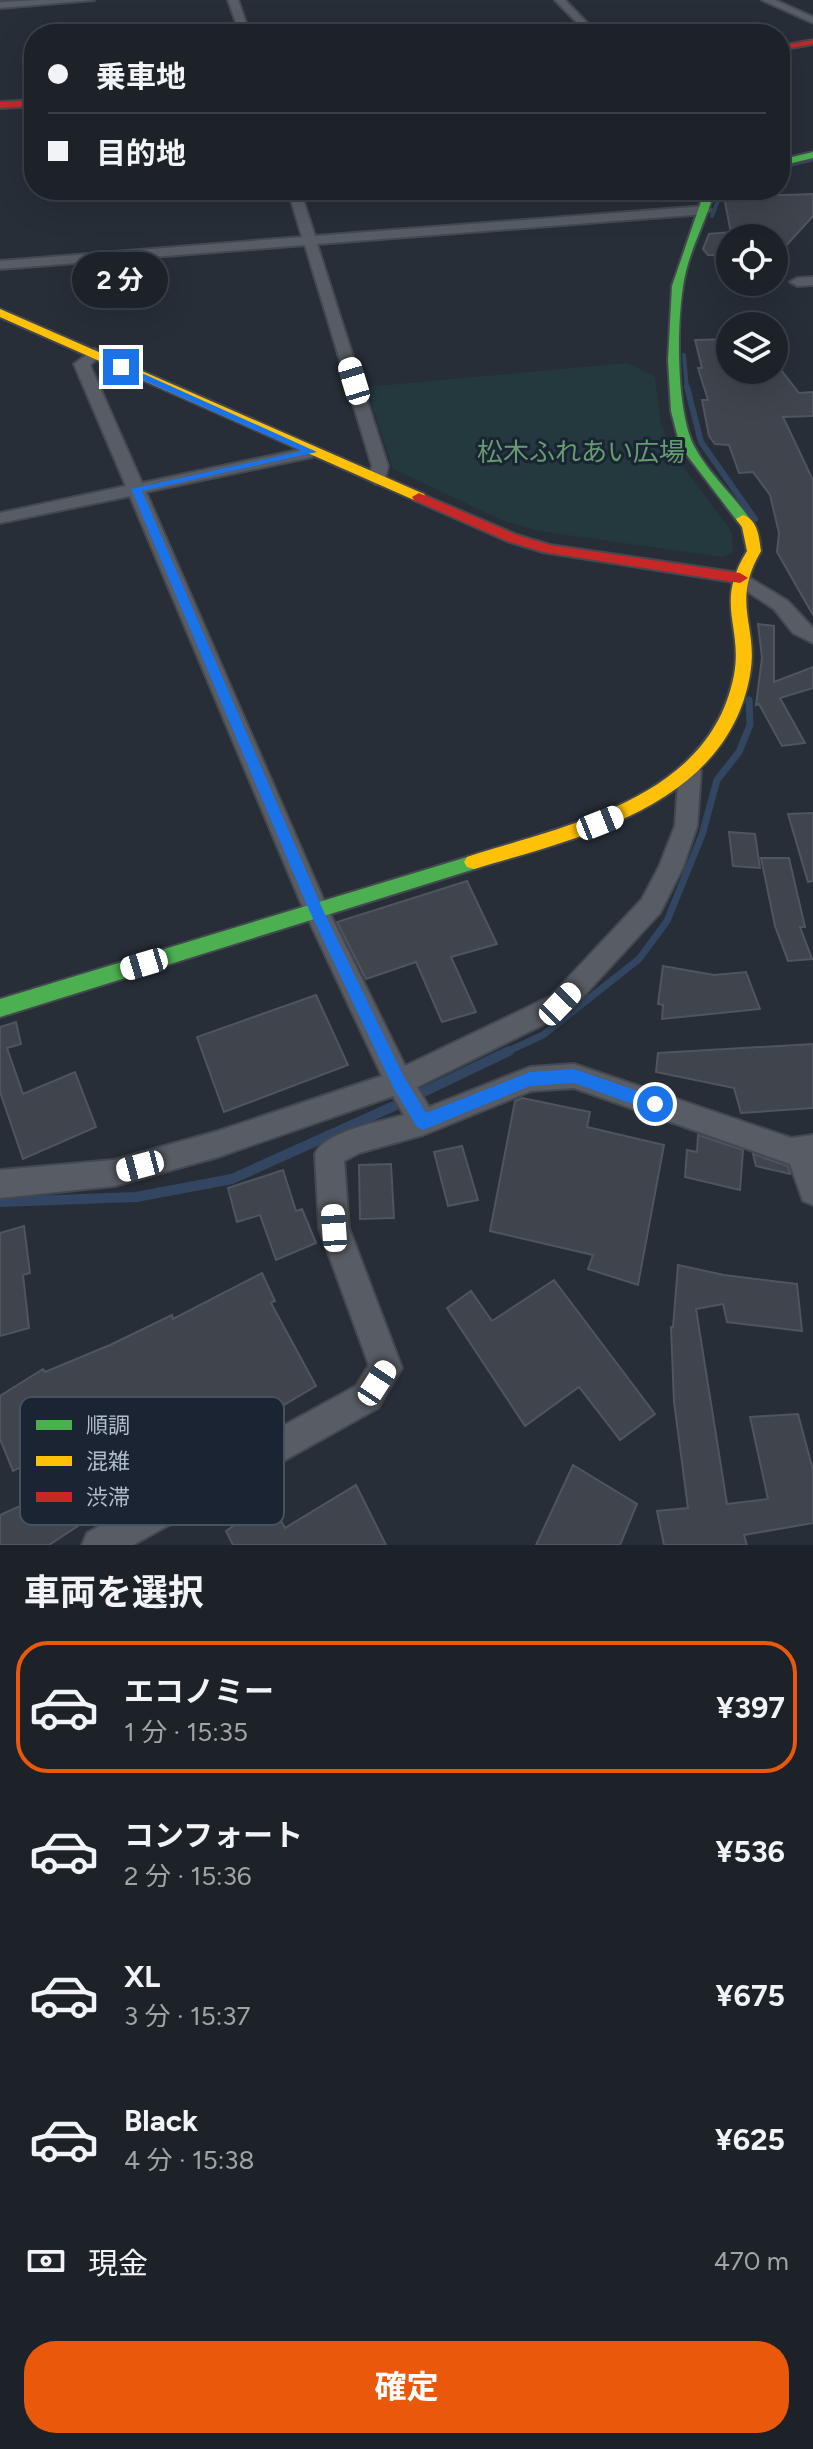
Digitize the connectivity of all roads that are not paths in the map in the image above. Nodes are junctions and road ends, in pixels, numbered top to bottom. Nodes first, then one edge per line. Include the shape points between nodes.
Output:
1 (89, 0) edge
2 (233, 0) edge
3 (560, 0) edge
4 (767, 0) edge
5 (0, 5) edge
6 (813, 20) edge
7 (241, 24) edge
8 (583, 24) edge
9 (813, 42) edge
10 (790, 46) edge
11 (24, 104) edge
12 (0, 105) edge
13 (813, 155) edge
14 (790, 161) edge
15 (297, 200) edge
16 (708, 200) edge
17 (705, 210) junction
18 (310, 240) junction
19 (0, 265) edge
20 (813, 281) edge
21 (797, 282) dead end
22 (0, 313) edge
23 (94, 354) junction
24 (312, 452) junction
25 (376, 479) junction
26 (137, 489) junction
27 (0, 518) edge
28 (740, 578) junction
29 (809, 631) edge
30 (690, 771) junction
31 (316, 910) junction
32 (0, 1008) edge
33 (399, 1082) junction
34 (423, 1122) junction
35 (806, 1150) edge
36 (0, 1184) edge
37 (813, 1191) edge
38 (284, 1443) edge
39 (135, 1525) edge
40 (99, 1545) edge

1 - 5 street
2 - 7 street
3 - 8 street
4 - 6 street
9 - 10 street
11 - 12 street
13 - 14 street
15 - 18 street
16 - 17 street
17 - 18 street
17 - 28 street via 680,272 673,374 686,444 749,527 754,551
18 - 19 street
18 - 25 street via 380,466
20 - 21 street
22 - 23 street
23 - 24 street
23 - 26 street via 82,364
24 - 25 street
24 - 26 street
25 - 28 street via 531,544
26 - 27 street
26 - 31 street
28 - 29 street
28 - 30 street via 742,688 714,743
30 - 31 street via 630,811 600,823
30 - 33 street via 686,826 671,867 651,906 613,949 560,1004
31 - 32 street
31 - 33 street
33 - 34 street
33 - 36 street via 218,1144 114,1173
34 - 35 street via 530,1079 574,1076 791,1151
34 - 38 street via 329,1154 334,1228 386,1368 367,1397
35 - 37 street
39 - 40 street

